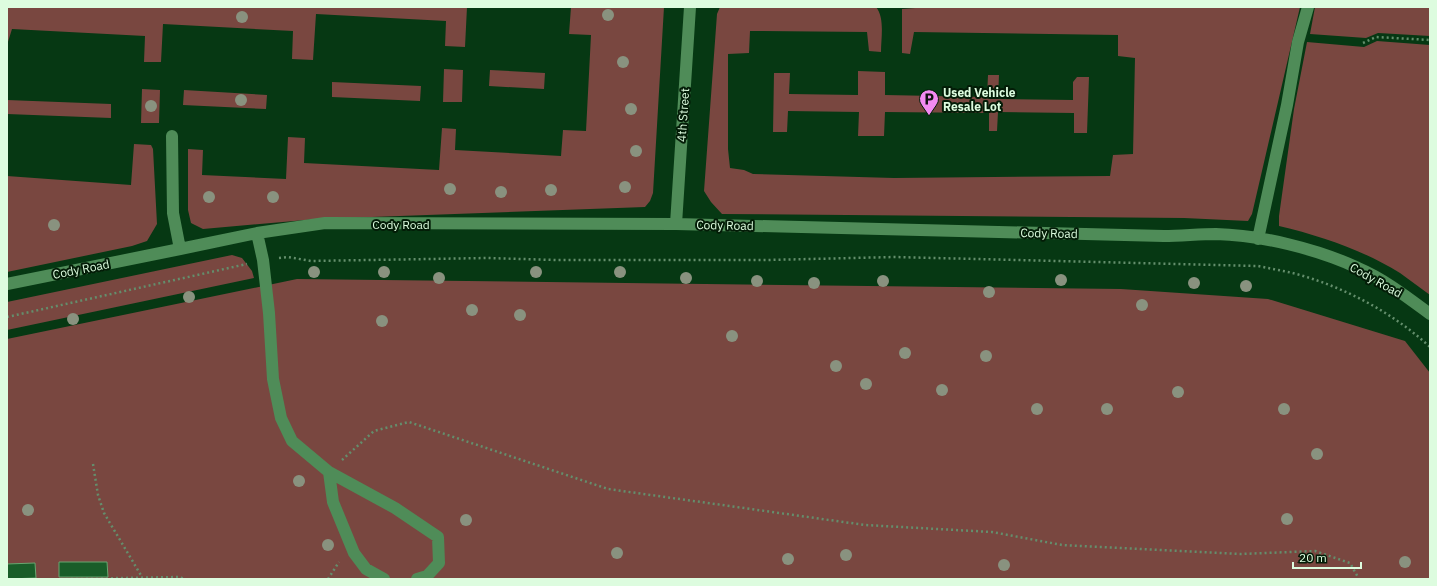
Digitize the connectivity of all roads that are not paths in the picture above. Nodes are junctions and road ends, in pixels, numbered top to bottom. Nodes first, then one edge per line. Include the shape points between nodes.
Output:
1 (690, 7) edge
2 (1308, 7) edge
3 (172, 136) dead end
4 (676, 224) junction
5 (257, 233) junction
6 (1258, 238) junction
7 (180, 250) junction
8 (7, 284) edge
9 (1430, 314) edge
10 (329, 472) junction
11 (384, 579) edge
12 (417, 579) edge

1 - 4 street, 4th Street
2 - 6 street via 1298,42
3 - 7 street via 173,213
4 - 5 street, Cody Road via 325,223
4 - 6 street, Cody Road via 1164,236 1217,234
5 - 7 street, Cody Road
5 - 10 street via 269,313 272,379 281,418 292,441
6 - 9 street, Cody Road via 1314,251 1358,267
7 - 8 street, Cody Road
10 - 11 street via 332,502 354,553 366,569
10 - 12 street via 394,508 438,537 439,563 427,576

